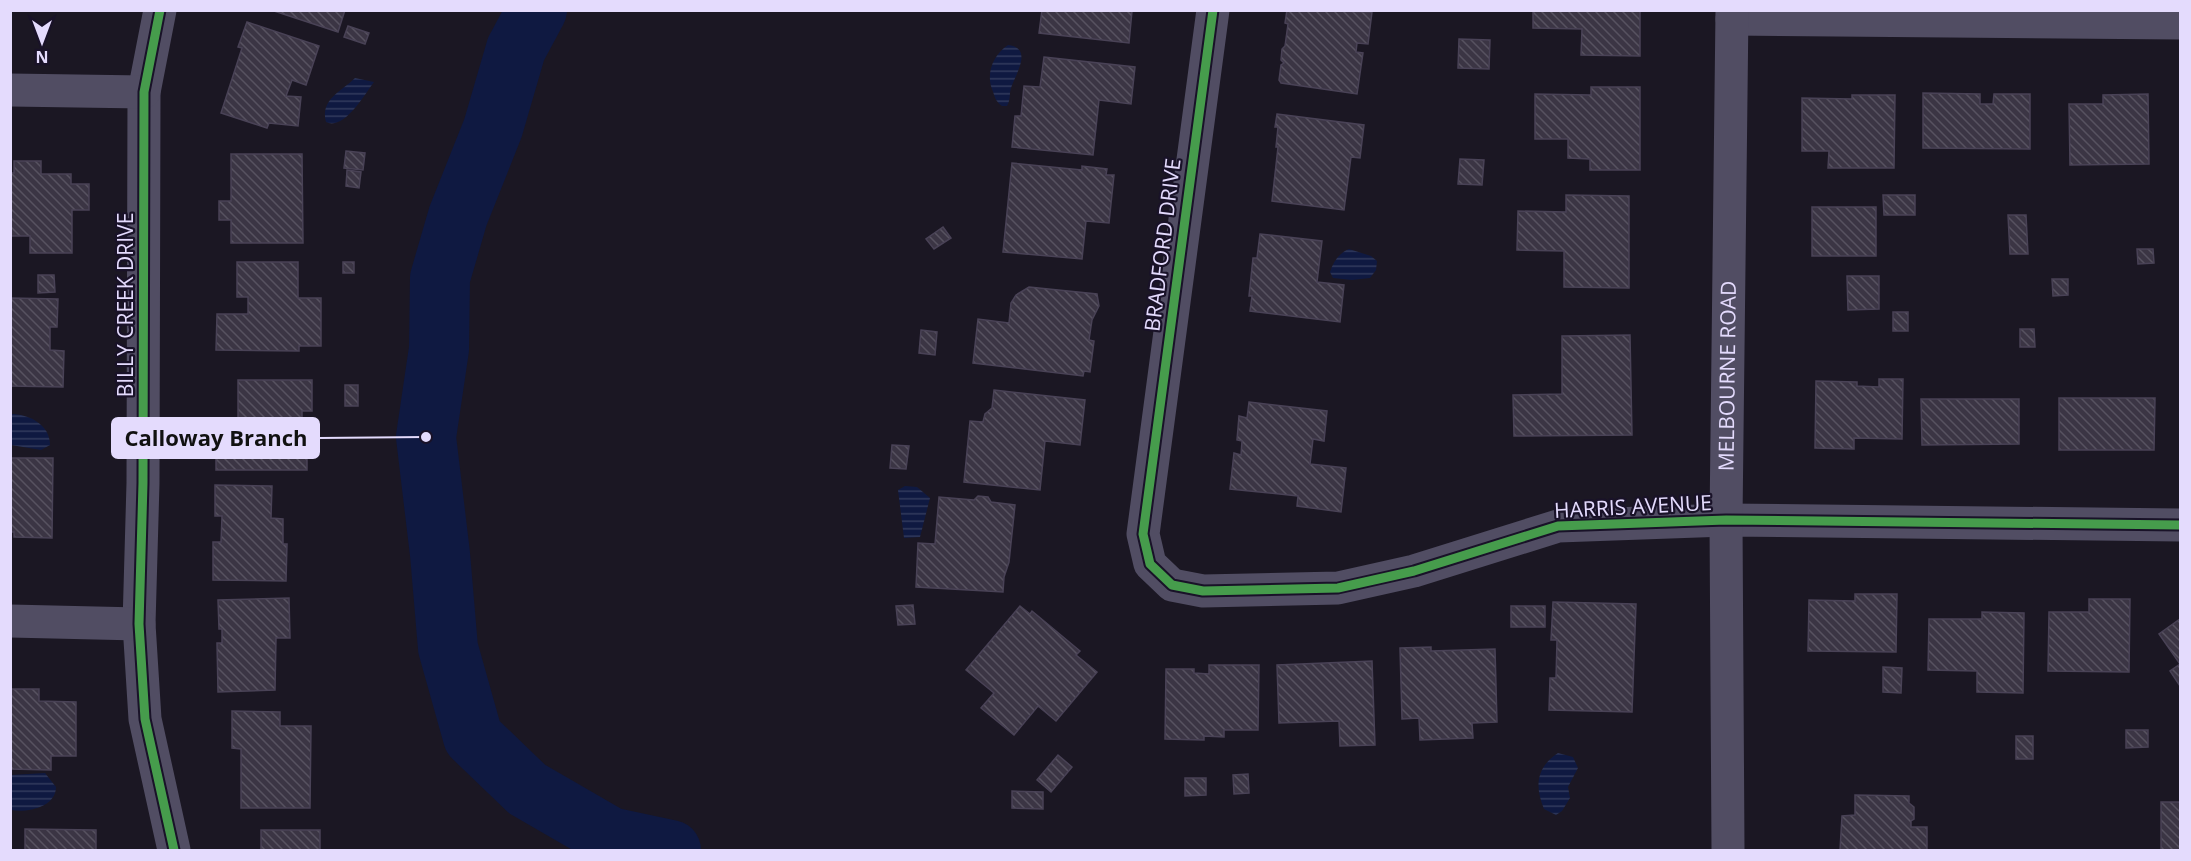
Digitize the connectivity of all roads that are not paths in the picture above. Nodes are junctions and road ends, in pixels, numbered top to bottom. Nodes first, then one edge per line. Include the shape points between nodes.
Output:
1 (160, 10) edge
2 (1212, 10) edge
3 (1732, 15) edge
4 (2181, 23) edge
5 (10, 90) edge
6 (144, 92) junction
7 (1150, 484) joint
8 (1726, 520) junction
9 (2181, 525) edge
10 (10, 621) edge
11 (139, 624) junction
12 (174, 850) edge
13 (1728, 850) edge

1 - 6 street, BILLY CREEK DRIVE
2 - 7 street, BRADFORD DRIVE
3 - 4 street
3 - 8 street, MELBOURNE ROAD
5 - 6 street
6 - 11 street, BILLY CREEK DRIVE
7 - 8 street, HARRIS AVENUE via 1143,534 1150,564 1172,585 1203,591 1338,588 1414,571 1558,526
8 - 9 street, HARRIS AVENUE
8 - 13 street, MELBOURNE ROAD
10 - 11 street
11 - 12 street, BILLY CREEK DRIVE via 145,719

